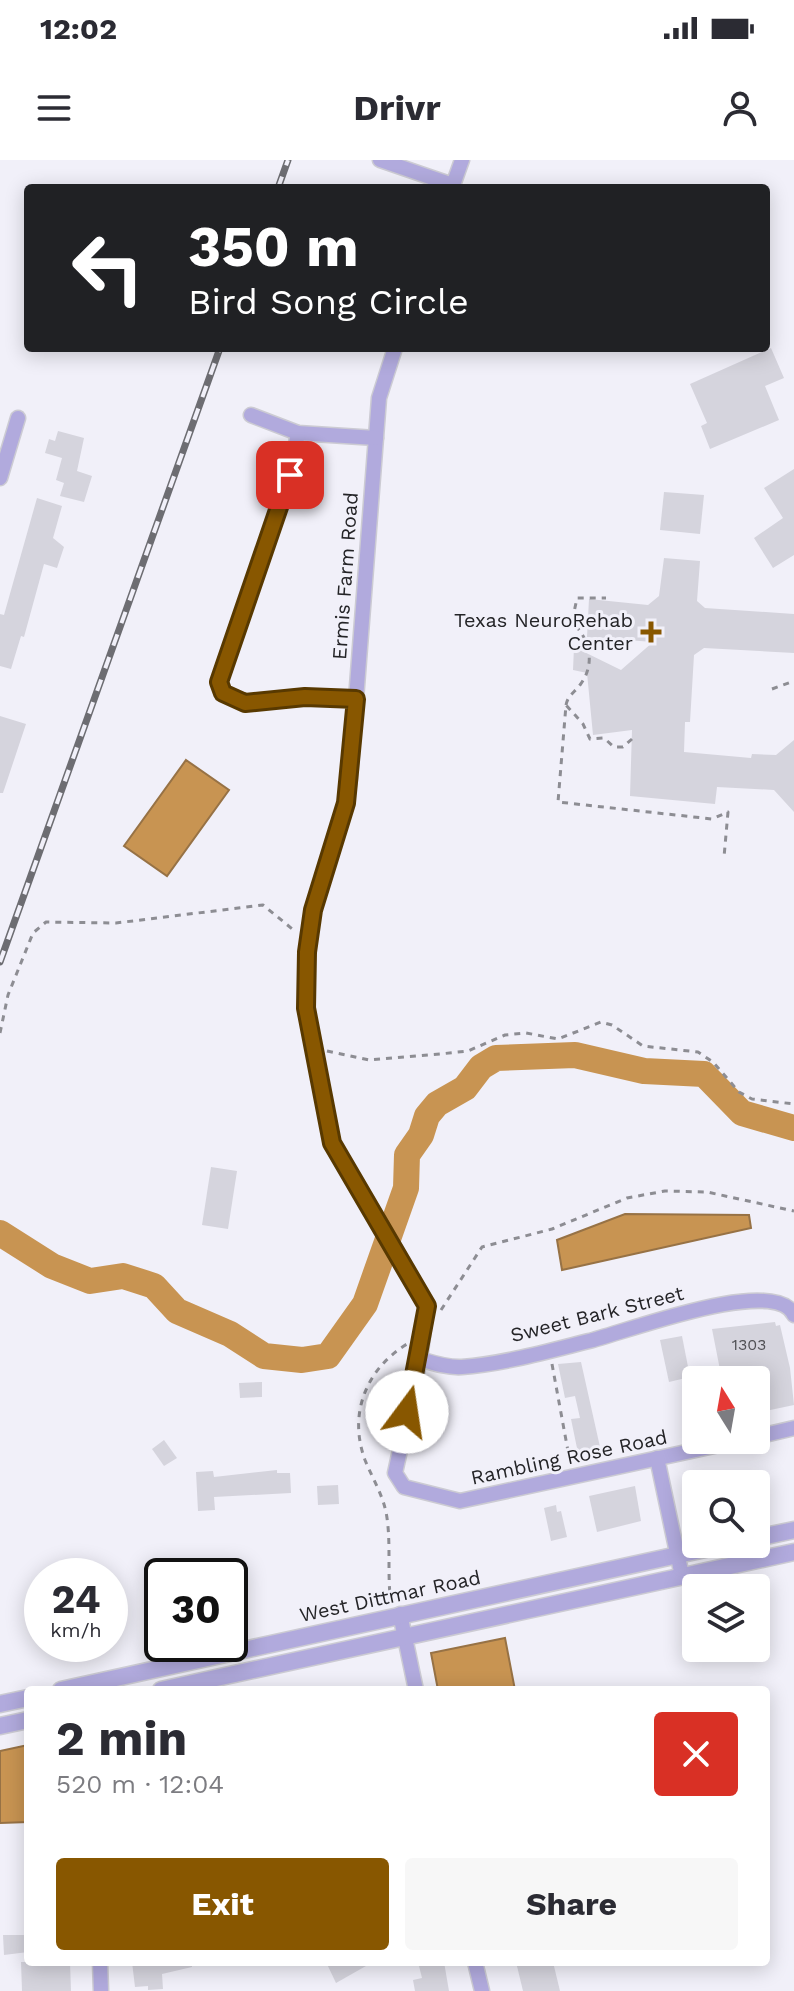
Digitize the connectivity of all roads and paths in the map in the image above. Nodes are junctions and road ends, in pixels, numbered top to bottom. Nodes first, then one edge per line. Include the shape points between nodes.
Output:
1 (380, 160) edge
2 (462, 160) edge
3 (445, 184) edge
4 (454, 184) edge
5 (394, 352) edge
6 (251, 415) dead end
7 (18, 418) dead end
8 (298, 433) junction
9 (376, 438) junction
10 (0, 478) edge
11 (606, 598) dead end
12 (794, 681) edge
13 (772, 689) dead end
14 (356, 699) junction
15 (566, 705) junction
16 (632, 739) dead end
17 (724, 857) dead end
18 (297, 940) dead end
19 (0, 1033) edge
20 (311, 1039) junction
21 (794, 1104) edge
22 (794, 1211) edge
23 (789, 1309) edge
24 (441, 1310) dead end
25 (413, 1340) dead end
26 (550, 1358) dead end
27 (420, 1359) junction
28 (794, 1428) edge
29 (770, 1434) edge
30 (682, 1453) edge
31 (657, 1458) junction
32 (570, 1465) dead end
33 (404, 1487) joint
34 (794, 1530) edge
35 (770, 1535) edge
36 (794, 1552) edge
37 (682, 1554) edge
38 (678, 1555) junction
39 (691, 1574) edge
40 (682, 1576) joint
41 (395, 1609) junction
42 (405, 1635) junction
43 (77, 1686) edge
44 (179, 1686) edge
45 (415, 1686) edge
46 (24, 1699) edge
47 (0, 1704) edge
48 (24, 1721) edge
49 (0, 1726) edge
50 (100, 1966) edge
51 (476, 1966) edge
52 (101, 1991) edge
53 (482, 1991) edge

1 - 3 street
2 - 4 street
5 - 9 street, Ermis Farm Road via 379,398
6 - 8 street
7 - 10 street
8 - 9 street
8 - 14 street via 290,475 219,682 223,693 245,703
9 - 14 street, Ermis Farm Road
11 - 15 path via 577,598 572,622 587,641 589,667
12 - 13 path
14 - 20 street, Ermis Farm Road via 346,803 318,887 307,952
15 - 16 path via 590,739 604,738 614,747
15 - 17 path via 558,802 712,819 728,812
18 - 19 path via 291,927 263,905 116,923 46,922 33,933 8,995
20 - 21 path via 342,1056 369,1060 468,1051 505,1035 558,1039 601,1022 643,1046 698,1052 752,1099
20 - 27 street, Ermis Farm Road via 327,1125 420,1292 427,1315
22 - 24 path via 707,1192 665,1191 627,1198 552,1229 482,1247
23 - 27 street, Sweet Bark Street via 721,1305 590,1341 463,1367
25 - 41 path via 370,1378 358,1422 365,1461 387,1519
26 - 32 path
27 - 33 street, Ermis Farm Road via 394,1464
28 - 29 street
30 - 31 street, Rambling Rose Road
31 - 33 street, Rambling Rose Road via 460,1501
31 - 38 street
34 - 35 street
36 - 39 street, West Dittmar Road
37 - 38 street, West Dittmar Road
38 - 40 street
38 - 41 street, West Dittmar Road
40 - 42 street, West Dittmar Road
41 - 42 street
41 - 43 street, West Dittmar Road
42 - 44 street, West Dittmar Road
42 - 45 street
46 - 47 street
48 - 49 street
50 - 52 street
51 - 53 street

